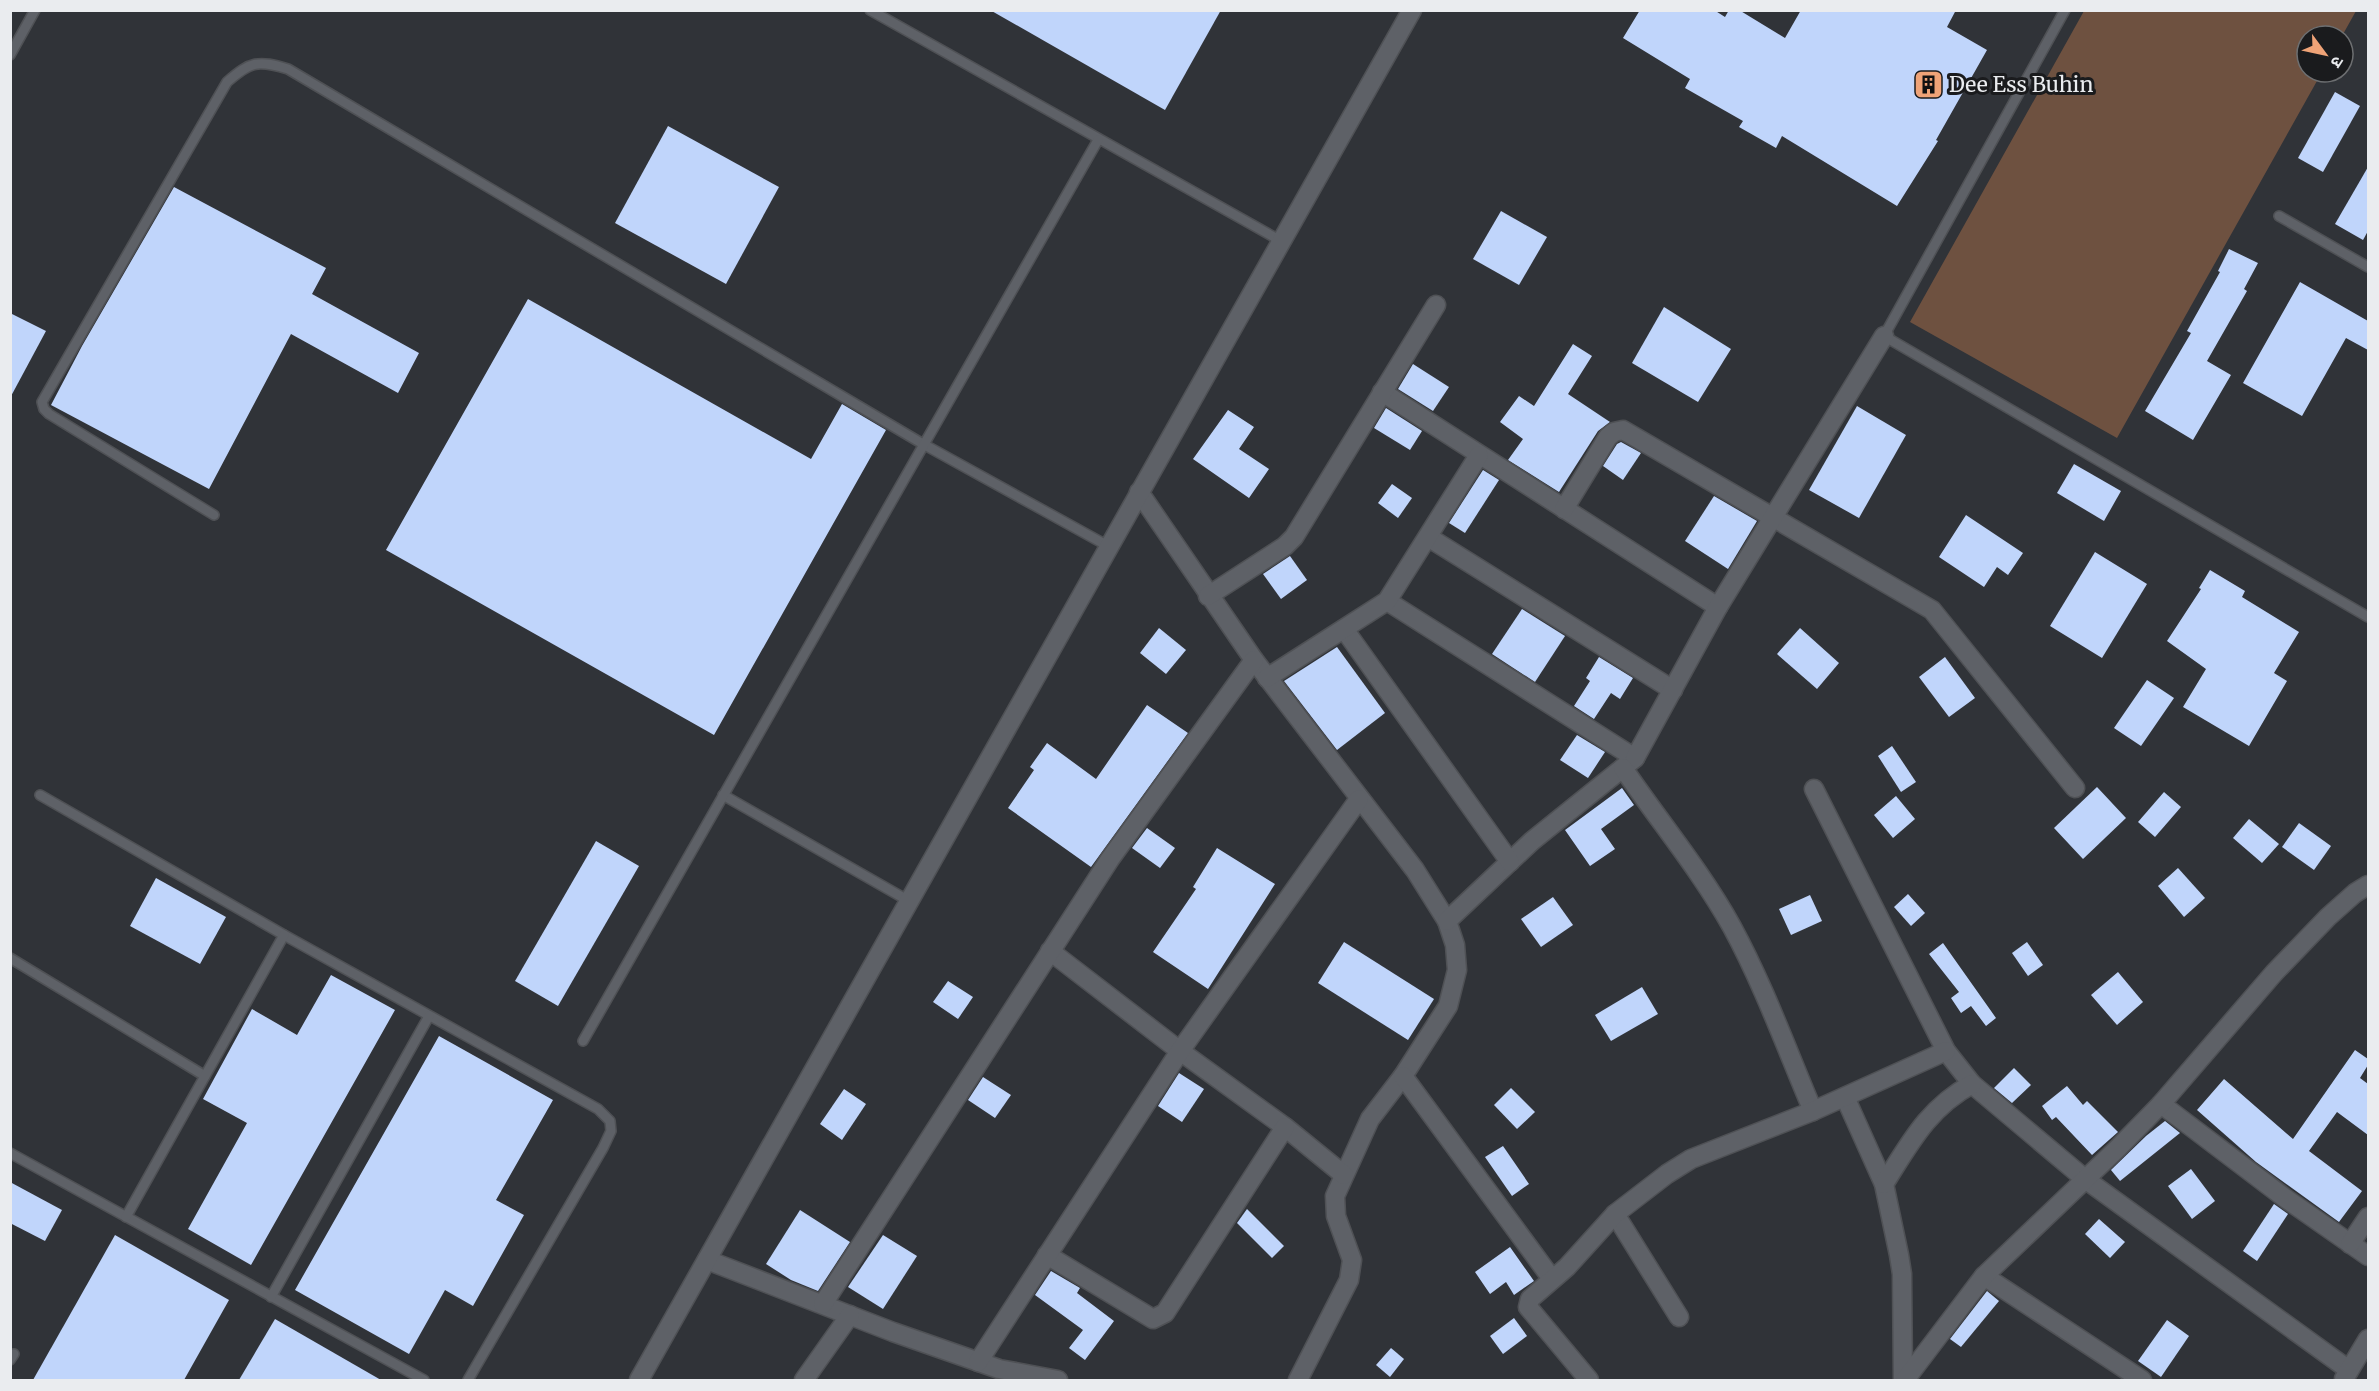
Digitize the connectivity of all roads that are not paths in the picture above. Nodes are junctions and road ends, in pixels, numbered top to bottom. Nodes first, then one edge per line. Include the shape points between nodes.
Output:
1 (35, 10) edge
2 (870, 10) edge
3 (1412, 10) edge
4 (2065, 10) edge
5 (10, 55) edge
6 (1098, 140) junction
7 (2279, 216) dead end
8 (1281, 241) junction
9 (2368, 267) edge
10 (1436, 305) dead end
11 (1884, 336) junction
12 (1382, 392) junction
13 (923, 444) junction
14 (1479, 455) junction
15 (1139, 492) junction
16 (1564, 509) junction
17 (214, 515) dead end
18 (1772, 519) junction
19 (1428, 537) junction
20 (1108, 546) junction
21 (1208, 596) junction
22 (1387, 601) junction
23 (1718, 607) junction
24 (2368, 616) edge
25 (1344, 629) junction
26 (1254, 660) junction
27 (1268, 678) junction
28 (1673, 690) junction
29 (1629, 763) junction
30 (2075, 788) dead end
31 (1814, 789) dead end
32 (40, 795) dead end
33 (723, 795) junction
34 (1359, 800) junction
35 (1510, 862) junction
36 (2368, 885) edge
37 (909, 901) junction
38 (1447, 921) junction
39 (284, 935) junction
40 (1050, 951) junction
41 (10, 958) edge
42 (429, 1016) junction
43 (583, 1041) dead end
44 (1180, 1051) junction
45 (1946, 1051) junction
46 (205, 1076) junction
47 (1403, 1076) junction
48 (1972, 1084) junction
49 (1845, 1097) junction
50 (2161, 1104) junction
51 (1813, 1111) junction
52 (1285, 1127) junction
53 (10, 1154) edge
54 (1344, 1175) junction
55 (2085, 1179) junction
56 (1884, 1184) junction
57 (1615, 1214) junction
58 (126, 1217) junction
59 (2368, 1217) edge
60 (2350, 1244) junction
61 (1047, 1255) junction
62 (2368, 1256) edge
63 (707, 1260) junction
64 (1984, 1276) junction
65 (1552, 1279) junction
66 (271, 1297) junction
67 (822, 1304) junction
68 (850, 1315) junction
69 (1679, 1317) dead end
70 (2368, 1339) edge
71 (978, 1362) junction
72 (2346, 1375) edge
73 (424, 1380) edge
74 (468, 1380) edge
75 (639, 1380) edge
76 (804, 1380) edge
77 (1058, 1380) edge
78 (1298, 1380) edge
79 (1589, 1380) edge
80 (1904, 1380) edge
81 (2142, 1380) edge

1 - 5 lane
2 - 6 lane
3 - 8 street
4 - 11 lane
6 - 8 lane
6 - 13 lane
7 - 9 lane
8 - 15 street
10 - 12 street
11 - 18 street
11 - 24 lane
12 - 14 street
12 - 21 street via 1294,537
13 - 17 lane via 288,69 265,62 244,67 227,82 42,402 49,414
13 - 20 lane
13 - 33 lane
14 - 16 street
14 - 19 street
15 - 20 street
15 - 21 street
16 - 18 street via 1608,437 1623,430
16 - 23 street
18 - 23 street
18 - 30 street via 1932,610
19 - 22 street
19 - 28 street
20 - 37 street
21 - 26 street
22 - 25 street
22 - 29 street
23 - 28 street
25 - 27 street
25 - 35 street
26 - 27 street
26 - 40 street via 1110,858
27 - 34 street
28 - 29 street
29 - 35 street
29 - 51 street via 1732,926
31 - 45 street
32 - 39 lane
33 - 37 lane
33 - 43 lane
34 - 38 street via 1415,870
34 - 44 street
35 - 38 street
36 - 50 street via 2328,917 2274,973
37 - 63 street
38 - 47 street via 1455,945 1457,970 1448,1006
39 - 42 lane
39 - 46 lane
40 - 44 street
40 - 67 street
41 - 46 lane
42 - 66 lane
42 - 74 lane via 588,1103 610,1120 611,1131 603,1148
44 - 52 street
44 - 61 street
45 - 48 street
45 - 49 street
46 - 58 lane
47 - 54 street via 1370,1119
47 - 65 street
48 - 55 street
48 - 56 street via 1934,1111
49 - 51 street
49 - 56 street
50 - 55 street
50 - 60 street
51 - 57 street via 1690,1159
52 - 54 street
52 - 61 street via 1159,1317 1153,1319
53 - 58 lane
54 - 78 street via 1335,1207 1352,1260 1349,1280
55 - 64 street
55 - 72 street
56 - 80 street via 1902,1274
57 - 65 street
57 - 69 street
58 - 66 lane
59 - 60 street
60 - 62 street
61 - 71 street
63 - 67 street
63 - 75 street
64 - 80 street
64 - 81 street
65 - 79 street via 1530,1299 1528,1307
66 - 73 lane
67 - 68 street
68 - 71 street
68 - 76 street
70 - 72 street
71 - 77 street

